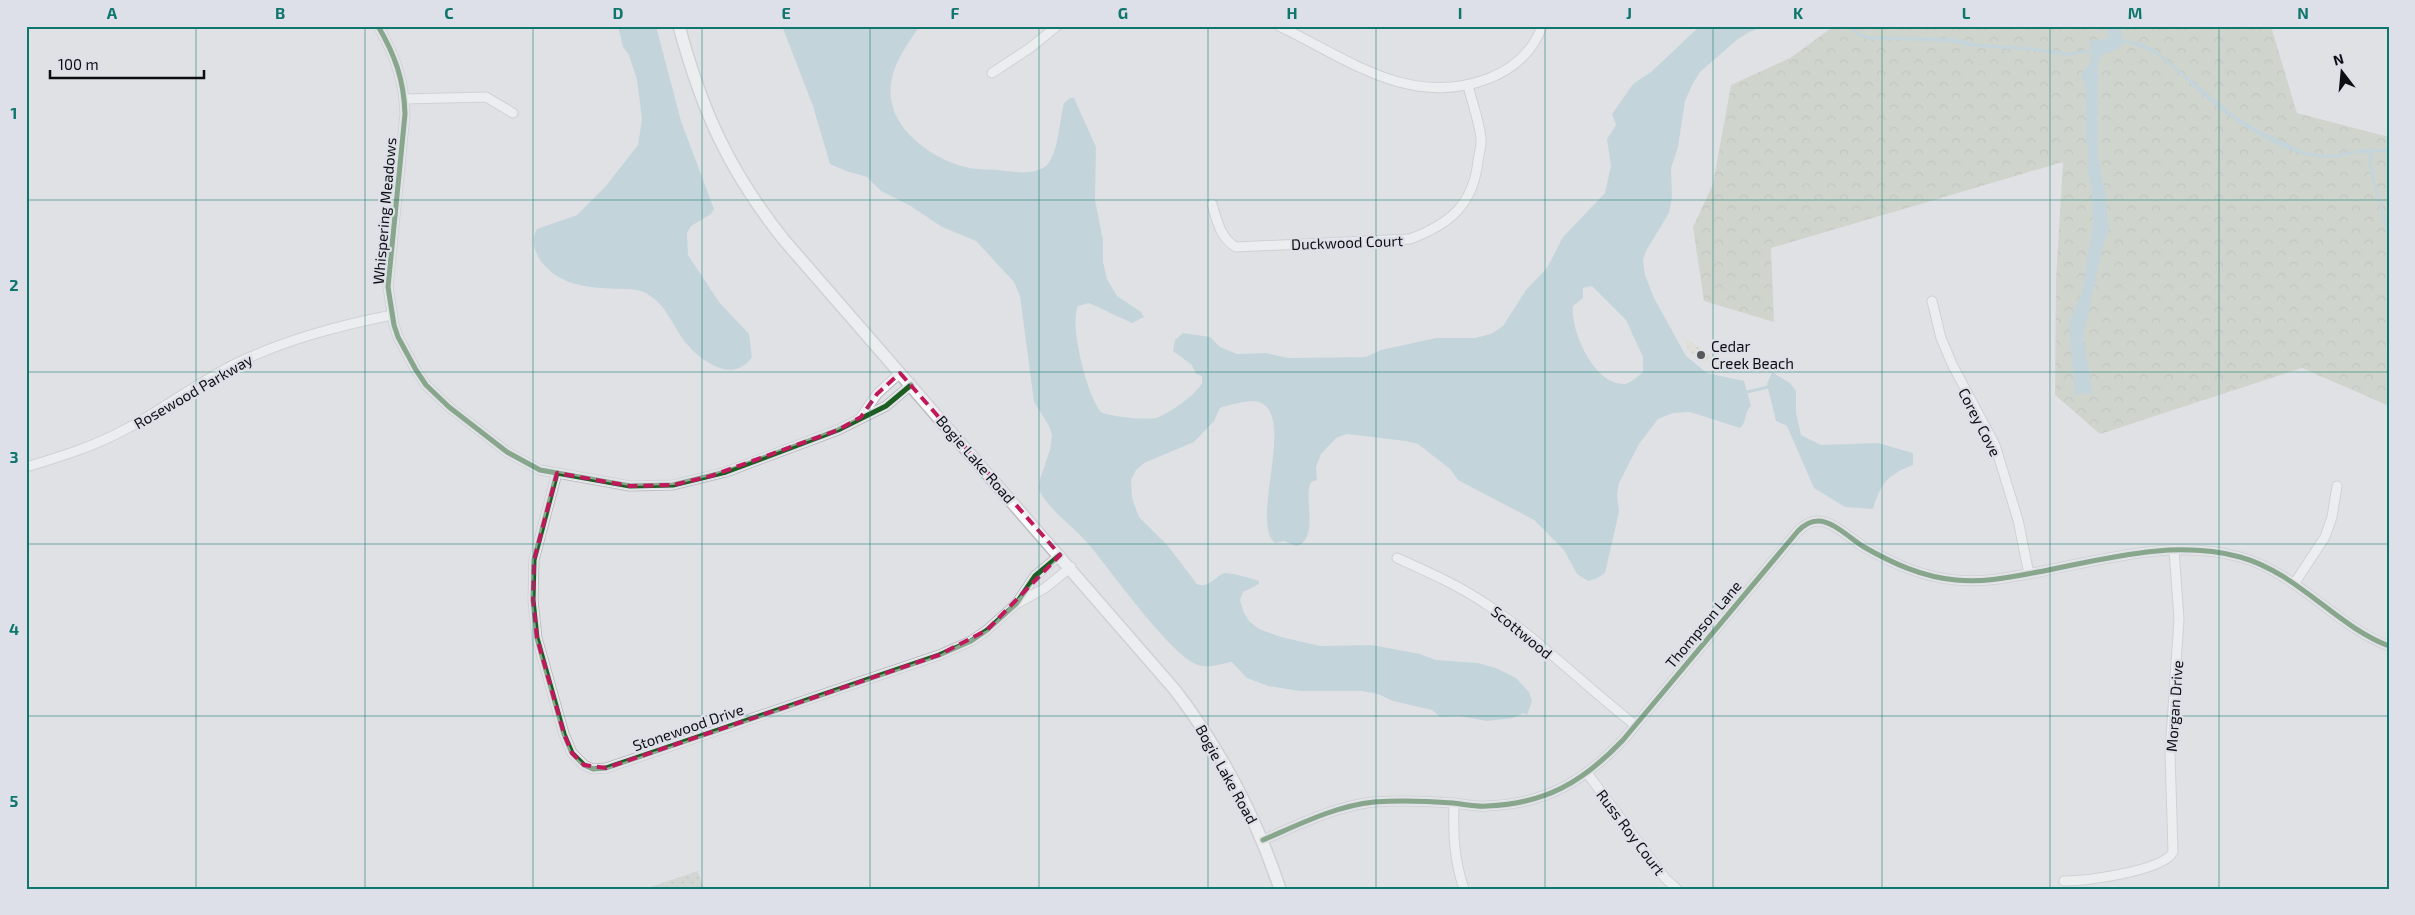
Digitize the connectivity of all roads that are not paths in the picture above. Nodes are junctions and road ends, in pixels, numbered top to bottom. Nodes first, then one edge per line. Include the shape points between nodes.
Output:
1 (378, 26) edge
2 (679, 26) edge
3 (1057, 26) edge
4 (1279, 26) edge
5 (1542, 26) edge
6 (992, 74) dead end
7 (1468, 85) junction
8 (405, 99) junction
9 (513, 113) dead end
10 (1212, 204) dead end
11 (1932, 301) dead end
12 (392, 315) junction
13 (900, 373) junction
14 (911, 385) junction
15 (861, 417) junction
16 (26, 468) edge
17 (557, 473) junction
18 (2337, 486) dead end
19 (2174, 550) junction
20 (1060, 555) junction
21 (1397, 558) dead end
22 (1071, 567) junction
23 (2029, 574) junction
24 (2294, 584) junction
25 (1016, 604) junction
26 (2389, 646) edge
27 (1635, 725) junction
28 (1588, 773) junction
29 (1454, 803) junction
30 (1262, 840) junction
31 (2064, 881) dead end
32 (1280, 889) edge
33 (1464, 889) edge
34 (1677, 889) edge

1 - 8 street, Whispering Meadows via 396,60
2 - 13 main road, Bogie Lake Road via 707,115 744,185 784,240
3 - 6 street
4 - 7 street via 1380,77 1404,85 1430,89
5 - 7 street via 1522,59 1504,72
7 - 10 street, Duckwood Court via 1481,140 1476,176 1462,205 1446,223 1430,232 1410,240 1236,247 1222,233
8 - 9 street via 486,96
8 - 12 street, Whispering Meadows via 389,266
11 - 23 street, Corey Cove via 1952,364 1995,445 2018,520
12 - 16 street, Rosewood Parkway via 341,325 268,349 203,382 124,430
12 - 17 street, Whispering Meadows via 408,358 426,384 449,407 507,452 540,470
13 - 14 main road, Bogie Lake Road
13 - 15 street via 877,394
14 - 15 street, Whispering Meadows via 886,406
14 - 20 main road, Bogie Lake Road
15 - 17 street, Whispering Meadows via 790,450 726,472 673,485 630,486
17 - 25 street, Stonewood Drive via 534,560 533,600 537,638 572,753 593,769 606,768 939,655 971,641
18 - 24 street via 2325,537
19 - 23 street, Thompson Lane via 2157,550
19 - 24 street, Thompson Lane via 2202,550 2241,557 2276,572
19 - 31 street, Morgan Drive via 2179,619 2170,752 2173,852 2166,860 2126,873 2086,881
20 - 22 main road, Bogie Lake Road
20 - 25 street, Stonewood Drive via 1035,576
21 - 27 street, Scottwood via 1448,581 1486,604 1536,641
22 - 25 street, Stonewood Drive via 1045,588
22 - 30 main road, Bogie Lake Road via 1192,713 1236,784
23 - 27 street, Thompson Lane via 1998,580 1955,580 1909,570 1819,521 1804,525
24 - 26 street, Thompson Lane via 2336,615
27 - 28 street, Thompson Lane
28 - 29 street, Thompson Lane via 1550,795 1523,802 1486,806
28 - 34 street, Russ Roy Court via 1665,878
29 - 30 street, Thompson Lane via 1372,802 1349,806
29 - 33 street via 1454,848
30 - 32 main road, Bogie Lake Road

